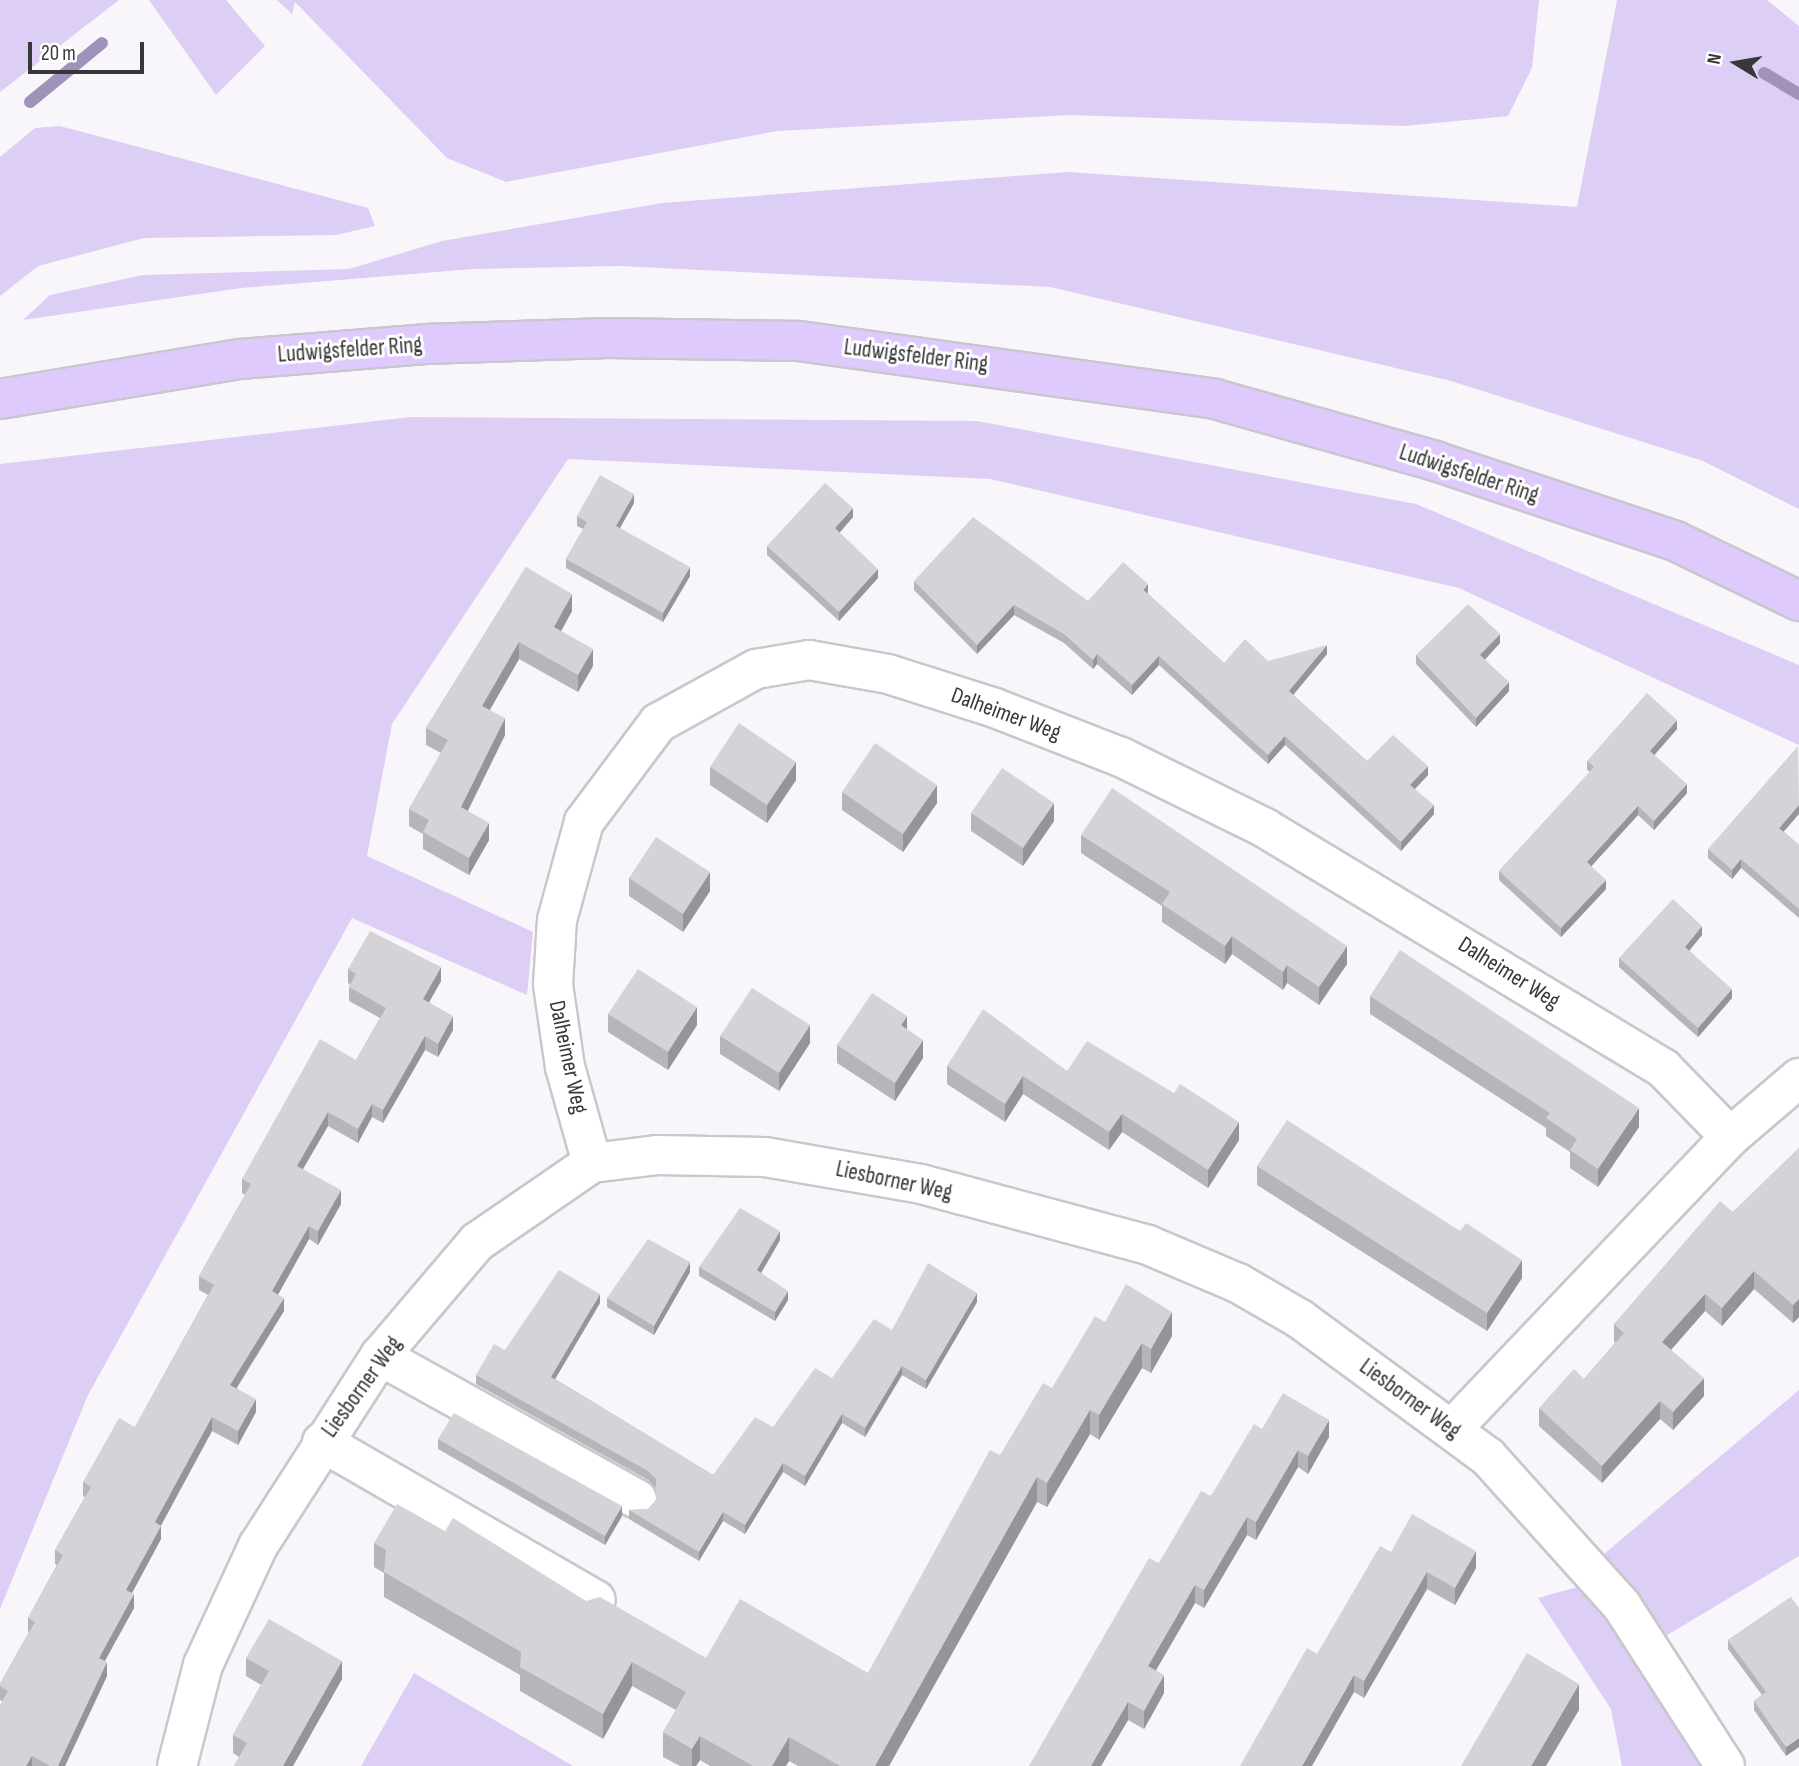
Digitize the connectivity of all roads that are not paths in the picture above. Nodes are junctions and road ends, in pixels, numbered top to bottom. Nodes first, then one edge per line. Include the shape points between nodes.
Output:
1 (0, 399) edge
2 (1799, 601) edge
3 (1799, 1078) edge
4 (1730, 1137) junction
5 (592, 1163) junction
6 (380, 1356) junction
7 (1452, 1429) junction
8 (322, 1442) junction
9 (637, 1499) dead end
10 (596, 1600) edge
11 (177, 1766) edge
12 (1725, 1766) edge

1 - 2 main road, Ludwigsfelder Ring via 240,359 425,344 608,338 799,341 1215,399 1435,461 1675,541
3 - 4 street
4 - 5 street, Dalheimer Weg via 1663,1069 1265,828 1121,757 995,708 888,674 809,660 756,669 658,723 584,822 557,920 553,985 565,1067
4 - 7 street
5 - 6 street, Liesborner Weg via 477,1242
5 - 7 street, Liesborner Weg via 657,1155 765,1157 921,1184 1148,1245 1238,1283 1300,1319
6 - 8 street, Liesborner Weg
6 - 9 street
7 - 12 street, Liesborner Weg via 1488,1457 1622,1606
8 - 10 street
8 - 11 street, Liesborner Weg via 258,1546 203,1665

